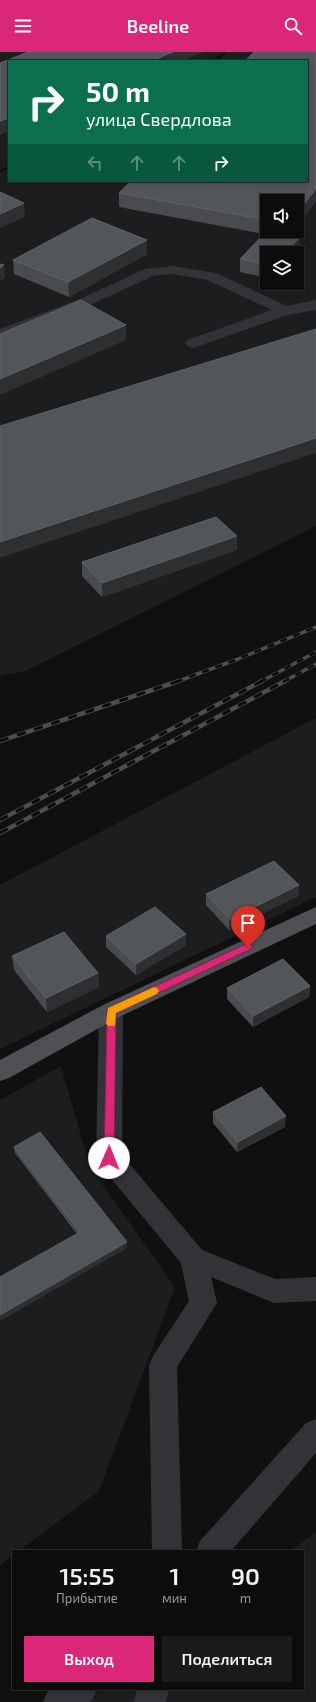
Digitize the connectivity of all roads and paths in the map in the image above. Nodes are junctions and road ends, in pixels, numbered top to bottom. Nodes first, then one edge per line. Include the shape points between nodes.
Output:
1 (316, 305) edge
2 (285, 311) junction
3 (0, 334) edge
4 (193, 343) dead end
5 (316, 915) edge
6 (111, 1011) junction
7 (0, 1071) edge
8 (193, 1258) junction
9 (316, 1289) edge
10 (316, 1432) edge
11 (167, 1550) edge
12 (212, 1550) edge
13 (79, 1690) edge
14 (153, 1690) edge
15 (59, 1702) edge
16 (150, 1702) edge

1 - 2 street
2 - 3 street via 211,276 173,270 158,271 150,272 85,302
2 - 4 street
5 - 6 main road
6 - 7 main road
6 - 8 street via 109,1158
8 - 9 street via 274,1291
8 - 11 street via 203,1302 163,1365
10 - 12 street
13 - 15 street
14 - 16 street

